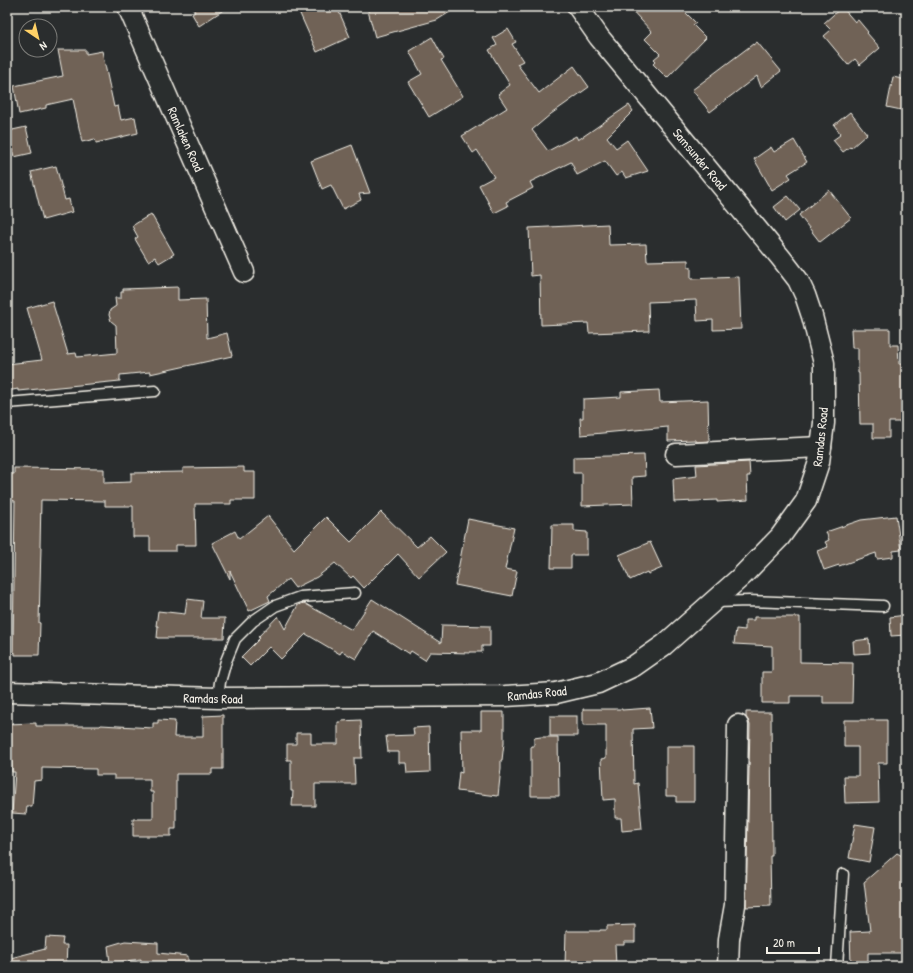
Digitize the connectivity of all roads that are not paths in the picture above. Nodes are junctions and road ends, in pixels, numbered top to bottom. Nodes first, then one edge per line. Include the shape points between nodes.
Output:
1 (128, 7) edge
2 (578, 7) edge
3 (244, 272) dead end
4 (812, 316) joint
5 (155, 391) dead end
6 (7, 403) edge
7 (821, 447) junction
8 (676, 454) dead end
9 (355, 592) dead end
10 (713, 602) junction
11 (882, 606) dead end
12 (7, 692) edge
13 (218, 698) junction
14 (738, 725) dead end
15 (843, 874) dead end
16 (728, 966) edge
17 (837, 966) edge

1 - 3 street, Ramlaken Road
2 - 4 street, Samsunder Road via 599,37 798,280
4 - 7 street, Ramdas Road via 824,363 824,423
5 - 6 lane
7 - 8 street
7 - 10 street, Ramdas Road via 819,462 806,501 780,537
9 - 13 lane via 300,597 276,606 253,621 235,639 226,661
10 - 11 lane
10 - 13 street, Ramdas Road via 664,645 634,666 598,683 556,693 505,696
12 - 13 street, Ramdas Road
14 - 16 street via 735,905
15 - 17 lane

